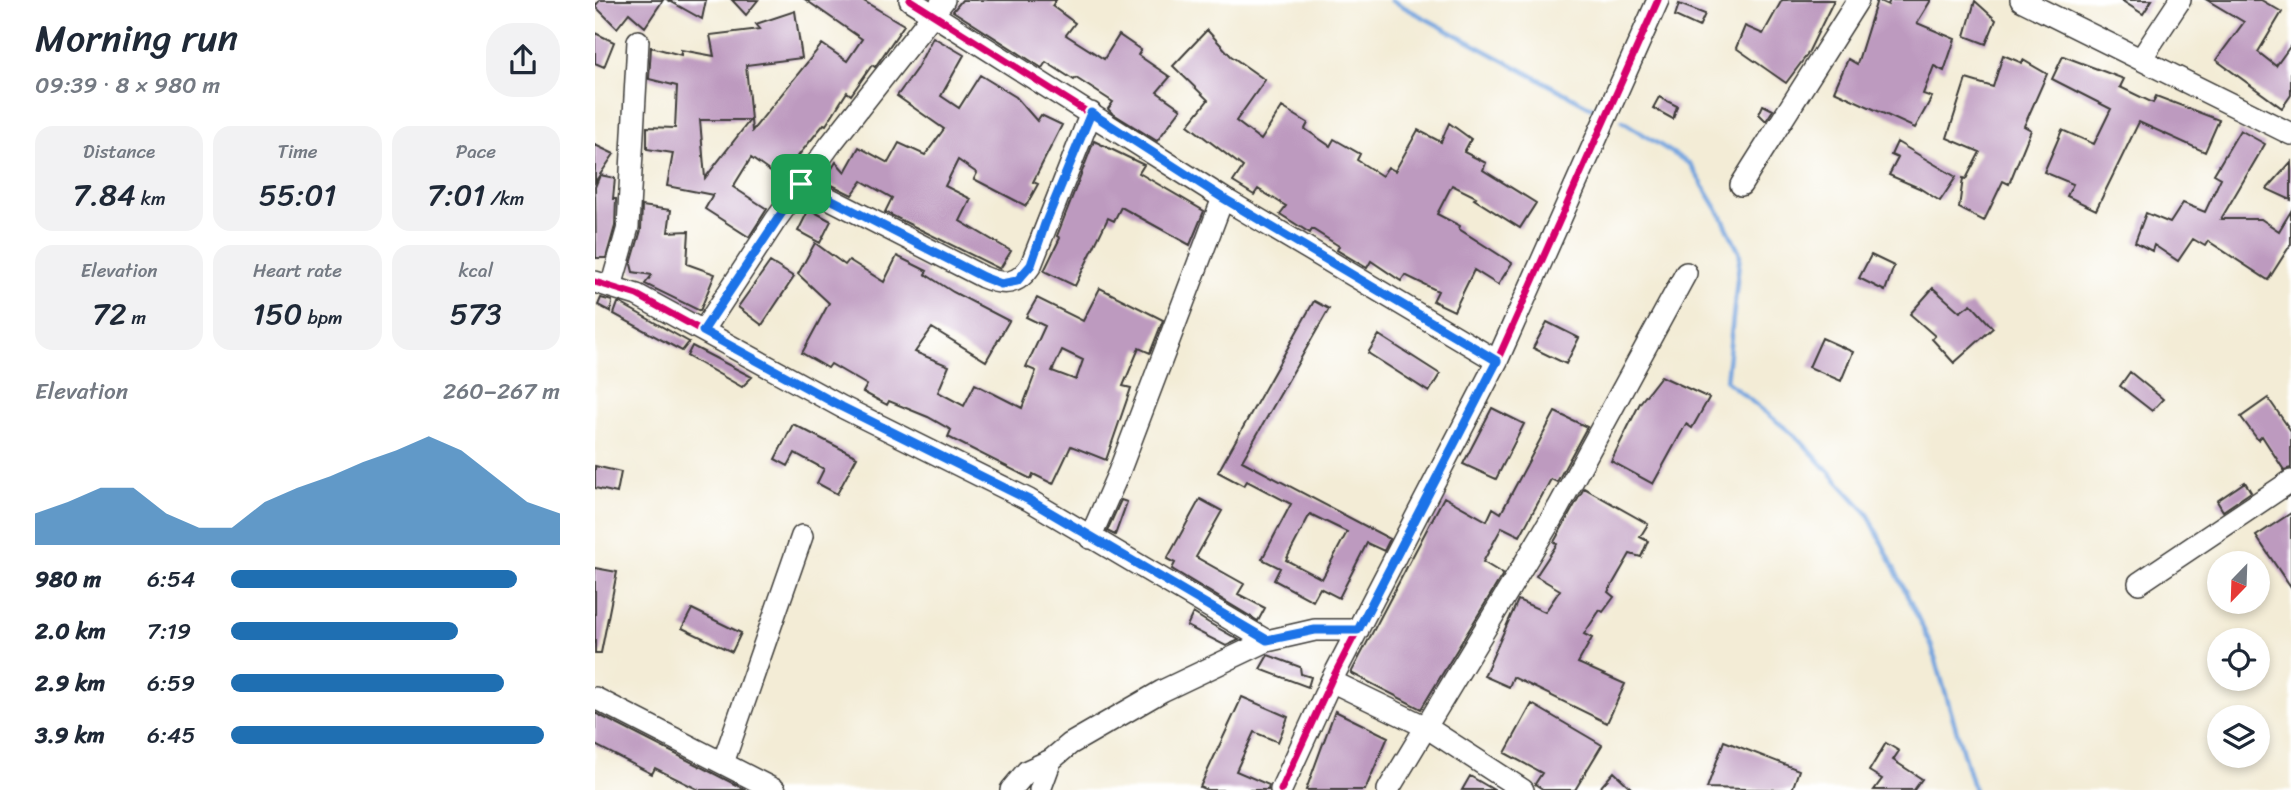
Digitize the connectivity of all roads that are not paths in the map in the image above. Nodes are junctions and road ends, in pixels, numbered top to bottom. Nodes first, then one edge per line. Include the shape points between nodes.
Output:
1 (910, 0) edge
2 (1658, 0) edge
3 (1858, 0) edge
4 (2021, 0) edge
5 (2180, 0) edge
6 (939, 7) edge
7 (638, 41) dead end
8 (2141, 59) junction
9 (1091, 113) junction
10 (2291, 134) edge
11 (801, 184) junction
12 (1741, 185) dead end
13 (1223, 198) junction
14 (1686, 273) dead end
15 (603, 284) edge
16 (703, 331) junction
17 (1497, 361) junction
18 (2291, 481) edge
19 (803, 536) dead end
20 (1090, 538) junction
21 (2139, 583) dead end
22 (1358, 630) junction
23 (1267, 640) junction
24 (1331, 681) junction
25 (595, 698) edge
26 (1426, 727) junction
27 (1051, 760) junction
28 (723, 763) junction
29 (775, 790) edge
30 (1011, 790) edge
31 (1040, 790) edge
32 (1281, 790) edge
33 (1388, 790) edge
34 (1523, 790) edge

1 - 6 street
2 - 17 street
3 - 12 street
4 - 8 street
5 - 8 street
6 - 9 street
6 - 11 street
7 - 15 street via 628,227
8 - 10 street
9 - 11 street via 1031,265 1017,281 1001,284 983,277
9 - 13 street
11 - 16 street
13 - 17 street
13 - 20 street
14 - 26 street via 1558,508
15 - 16 street via 637,295
16 - 20 street via 1029,500
17 - 22 street
18 - 21 street
19 - 28 street
20 - 23 street
22 - 23 street via 1315,630
22 - 24 street
23 - 27 street via 1119,714
24 - 26 street
24 - 32 street
25 - 28 street
26 - 33 street
26 - 34 street
27 - 30 street via 1027,771
27 - 31 street
28 - 29 street

